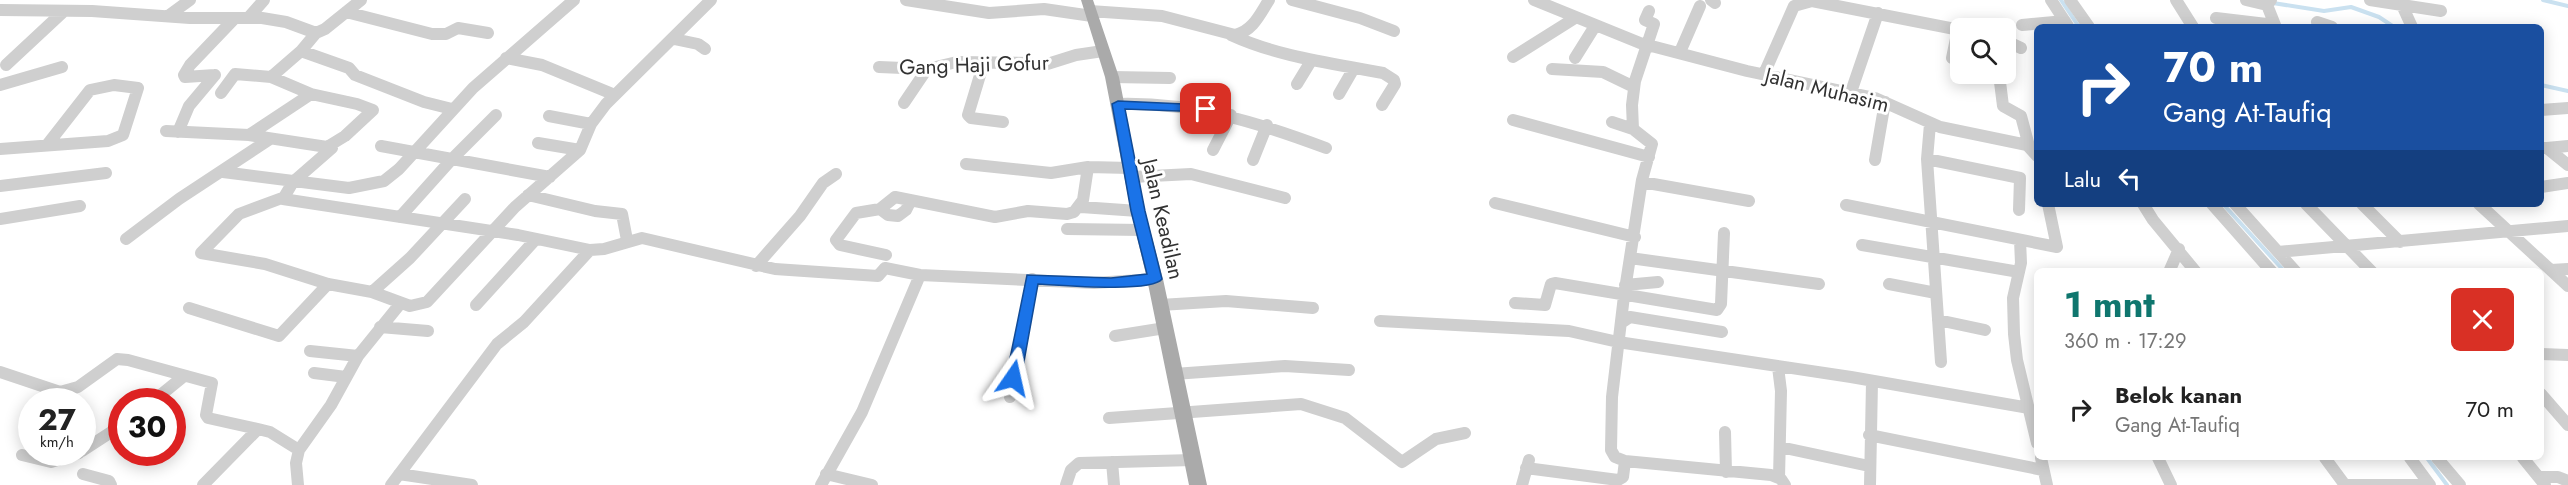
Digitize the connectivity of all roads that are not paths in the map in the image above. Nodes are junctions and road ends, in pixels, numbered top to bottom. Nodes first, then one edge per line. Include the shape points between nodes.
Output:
1 (190, 0) edge
2 (264, 0) edge
3 (361, 0) edge
4 (574, 0) edge
5 (711, 0) edge
6 (906, 0) edge
7 (1269, 0) edge
8 (1292, 0) edge
9 (1534, 0) edge
10 (2051, 0) edge
11 (2070, 0) edge
12 (2176, 0) edge
13 (2246, 0) edge
14 (2370, 0) edge
15 (2269, 3) edge
16 (2414, 3) edge
17 (2402, 5) junction
18 (1700, 6) dead end
19 (1090, 9) edge
20 (0, 10) edge
21 (64, 11) junction
22 (1649, 11) dead end
23 (2442, 11) dead end
24 (346, 12) junction
25 (1878, 13) junction
26 (168, 16) junction
27 (249, 17) junction
28 (1575, 18) junction
29 (2216, 18) dead end
30 (234, 19) junction
31 (2317, 22) dead end
32 (2067, 24) edge
33 (2087, 24) edge
34 (2191, 24) edge
35 (2261, 24) edge
36 (2275, 24) edge
37 (2323, 24) edge
38 (2411, 24) edge
39 (2022, 25) dead end
40 (2034, 25) edge
41 (1595, 27) junction
42 (1950, 27) edge
43 (1395, 31) dead end
44 (316, 33) junction
45 (488, 33) dead end
46 (1231, 34) junction
47 (674, 39) junction
48 (1644, 43) junction
49 (2016, 46) edge
50 (2021, 48) dead end
51 (705, 49) dead end
52 (301, 51) junction
53 (1103, 51) junction
54 (1680, 52) junction
55 (1513, 57) dead end
56 (506, 58) junction
57 (1575, 58) dead end
58 (1311, 61) junction
59 (984, 62) junction
60 (6, 65) dead end
61 (62, 67) dead end
62 (879, 67) dead end
63 (1354, 68) junction
64 (927, 69) junction
65 (1552, 69) dead end
66 (1764, 74) junction
67 (271, 77) junction
68 (1112, 77) junction
69 (1170, 78) dead end
70 (1297, 84) dead end
71 (2000, 84) edge
72 (0, 85) edge
73 (1634, 87) junction
74 (1851, 92) junction
75 (221, 93) dead end
76 (311, 94) junction
77 (1339, 94) dead end
78 (615, 95) junction
79 (1885, 102) junction
80 (904, 103) dead end
81 (1123, 104) junction
82 (1382, 105) dead end
83 (2562, 108) edge
84 (452, 109) junction
85 (2544, 110) edge
86 (496, 115) dead end
87 (1231, 115) junction
88 (549, 116) dead end
89 (2568, 117) edge
90 (1513, 120) dead end
91 (1003, 122) dead end
92 (1612, 122) dead end
93 (591, 124) junction
94 (1930, 124) junction
95 (1267, 125) junction
96 (1633, 129) junction
97 (249, 135) junction
98 (270, 139) junction
99 (538, 143) dead end
100 (47, 145) junction
101 (381, 146) dead end
102 (2568, 146) edge
103 (327, 147) junction
104 (1326, 148) dead end
105 (2544, 148) edge
106 (0, 149) edge
107 (580, 150) junction
108 (1213, 150) dead end
109 (414, 152) junction
110 (2034, 155) edge
111 (1649, 157) junction
112 (452, 159) junction
113 (1927, 159) junction
114 (1252, 160) dead end
115 (1875, 160) dead end
116 (966, 164) dead end
117 (2568, 165) edge
118 (1088, 167) junction
119 (223, 172) junction
120 (1131, 172) junction
121 (105, 173) dead end
122 (836, 174) dead end
123 (550, 177) junction
124 (293, 182) junction
125 (1642, 182) junction
126 (2568, 183) edge
127 (0, 186) edge
128 (2544, 187) edge
129 (528, 195) junction
130 (282, 198) junction
131 (1284, 198) dead end
132 (465, 200) dead end
133 (1749, 201) dead end
134 (1495, 203) dead end
135 (1846, 205) dead end
136 (80, 206) dead end
137 (1082, 206) junction
138 (2049, 207) edge
139 (2145, 207) edge
140 (2215, 207) edge
141 (2238, 207) edge
142 (2309, 207) edge
143 (2369, 207) edge
144 (2482, 207) edge
145 (1138, 209) junction
146 (2019, 210) dead end
147 (400, 218) junction
148 (0, 219) edge
149 (1931, 222) junction
150 (441, 225) junction
151 (2568, 226) edge
152 (1067, 229) dead end
153 (1143, 230) junction
154 (2510, 231) junction
155 (490, 233) junction
156 (1724, 233) dead end
157 (1635, 237) junction
158 (536, 238) junction
159 (126, 239) dead end
160 (627, 240) junction
161 (2020, 240) junction
162 (2400, 242) junction
163 (1862, 245) dead end
164 (2349, 247) junction
165 (590, 249) junction
166 (2179, 249) junction
167 (2278, 252) junction
168 (886, 255) dead end
169 (1630, 258) junction
170 (1934, 258) junction
171 (756, 266) junction
172 (2171, 268) edge
173 (2193, 268) edge
174 (2268, 268) edge
175 (2292, 268) edge
176 (2368, 268) edge
177 (2568, 269) edge
178 (1723, 270) junction
179 (2551, 270) junction
180 (2019, 272) junction
181 (920, 275) junction
182 (1032, 279) junction
183 (1155, 279) junction
184 (1658, 282) dead end
185 (328, 284) junction
186 (1819, 284) dead end
187 (1889, 284) dead end
188 (2568, 286) edge
189 (1625, 290) junction
190 (372, 292) junction
191 (1936, 293) junction
192 (1515, 303) dead end
193 (400, 304) junction
194 (1166, 304) junction
195 (476, 305) dead end
196 (189, 308) dead end
197 (1313, 308) dead end
198 (1938, 320) junction
199 (1380, 321) dead end
200 (1621, 323) junction
201 (380, 327) junction
202 (1165, 328) junction
203 (1984, 330) dead end
204 (428, 331) dead end
205 (1722, 332) dead end
206 (1115, 336) dead end
207 (1618, 342) junction
208 (310, 351) dead end
209 (2544, 354) edge
210 (2568, 355) edge
211 (358, 356) junction
212 (1941, 362) dead end
213 (1778, 367) junction
214 (1349, 370) dead end
215 (0, 372) edge
216 (314, 373) dead end
217 (1174, 374) junction
218 (184, 376) junction
219 (346, 377) junction
220 (1872, 382) junction
221 (169, 388) edge
222 (2544, 397) edge
223 (1010, 398) dead end
224 (2029, 408) junction
225 (1183, 411) junction
226 (1109, 418) dead end
227 (2568, 425) edge
228 (258, 429) junction
229 (2034, 430) edge
230 (1725, 432) dead end
231 (1465, 433) dead end
232 (1869, 435) junction
233 (1780, 447) junction
234 (299, 450) junction
235 (1193, 460) junction
236 (2159, 460) edge
237 (2326, 460) edge
238 (2411, 460) edge
239 (2439, 460) edge
240 (2525, 460) edge
241 (1625, 461) junction
242 (1112, 462) junction
243 (2042, 464) edge
244 (1869, 466) junction
245 (1726, 472) junction
246 (83, 474) dead end
247 (395, 480) edge
248 (824, 480) edge
249 (1782, 481) edge
250 (2542, 481) edge
251 (2568, 481) edge
252 (111, 485) edge
253 (203, 485) edge
254 (298, 485) edge
255 (466, 485) edge
256 (872, 485) edge
257 (1066, 485) edge
258 (1114, 485) edge
259 (1198, 485) edge
260 (1522, 485) edge
261 (1870, 485) edge
262 (2047, 485) edge
263 (2171, 485) edge
264 (2430, 485) edge
265 (2460, 485) edge

1 - 26 street
2 - 27 street
3 - 24 street
4 - 56 street
5 - 47 street
6 - 19 street via 1006,14
7 - 46 street via 1252,26 1243,33
8 - 43 street
9 - 28 street, Jalan Muhasim
10 - 32 street
11 - 33 street
12 - 34 street
13 - 15 street
14 - 17 street
15 - 36 street
16 - 17 street
16 - 23 street
17 - 38 street
18 - 54 street
19 - 46 street via 1164,15
19 - 53 main road, Jalan Keadilan
20 - 21 street
21 - 26 street
21 - 60 street
22 - 48 street via 1646,20 1654,24
24 - 44 street
24 - 45 street via 432,34 446,34 458,28
25 - 42 street
25 - 66 street via 1812,1 1794,6
25 - 74 street
26 - 30 street
27 - 30 street
27 - 44 street via 285,22
28 - 41 street, Jalan Muhasim
28 - 55 street
29 - 35 street
30 - 97 street via 185,72 185,77 215,75 172,131
31 - 37 street
39 - 40 street
41 - 48 street, Jalan Muhasim
41 - 57 street
44 - 52 street
46 - 58 street via 1271,51
47 - 51 street
47 - 78 street
48 - 54 street, Jalan Muhasim
48 - 73 street
49 - 50 street
52 - 67 street
52 - 84 street via 350,68 355,75 424,102
53 - 59 street, Gang Haji Gofur via 1076,54 1047,65
53 - 68 main road, Jalan Keadilan
54 - 66 street, Jalan Muhasim
56 - 78 street via 542,65
56 - 84 street
58 - 63 street
58 - 70 street
59 - 64 street, Gang Haji Gofur via 957,62
59 - 91 street via 969,115 977,120
61 - 72 street
62 - 64 street, Gang Haji Gofur
63 - 77 street
63 - 82 street via 1383,73 1394,80
64 - 80 street
65 - 73 street via 1603,72
66 - 74 street, Jalan Muhasim
67 - 75 street via 235,74
67 - 76 street
68 - 69 street
68 - 81 main road, Jalan Keadilan
71 - 110 street via 2002,106 2021,116
73 - 96 street
74 - 79 street, Jalan Muhasim
76 - 97 street
76 - 103 street via 374,110
78 - 93 street
79 - 94 street, Jalan Muhasim
79 - 115 street
81 - 87 street via 1197,107
81 - 120 main road, Jalan Keadilan
83 - 85 street
83 - 89 street
84 - 109 street
86 - 112 street
87 - 95 street
87 - 108 street
88 - 93 street
90 - 111 street
92 - 96 street
93 - 107 street
94 - 110 street, Jalan Muhasim
94 - 113 street
95 - 104 street
95 - 114 street
96 - 111 street via 1652,144
97 - 98 street
98 - 103 street
98 - 119 street
99 - 107 street
100 - 100 street via 90,90 99,86 138,88 120,137
100 - 106 street
101 - 109 street
102 - 105 street
103 - 124 street via 331,150
105 - 117 street
107 - 123 street
109 - 112 street
109 - 124 street via 389,178 372,184 349,188
111 - 125 street
112 - 123 street
112 - 147 street
113 - 146 street via 2020,178
113 - 149 street
116 - 118 street via 1051,173
118 - 120 street
118 - 137 street
119 - 124 street
119 - 159 street via 164,208
120 - 131 street via 1194,175
120 - 145 main road, Jalan Keadilan
121 - 127 street
122 - 171 street via 823,183
123 - 129 street
124 - 130 street
125 - 133 street
125 - 157 street
126 - 128 street
129 - 155 street
129 - 160 street via 622,214
130 - 147 street
130 - 185 street via 239,214 201,253 265,264
132 - 150 street
134 - 157 street
135 - 149 street
136 - 148 street
137 - 145 street
137 - 168 street via 1062,215 1027,211 995,217 895,197 880,209 854,215 836,242
138 - 161 street via 2057,247
139 - 166 street
140 - 174 street
141 - 167 street
142 - 164 street
143 - 162 street
144 - 154 street
145 - 153 main road, Jalan Keadilan
147 - 150 street
149 - 161 street
149 - 170 street
150 - 155 street
150 - 190 street
151 - 154 street
152 - 153 street
153 - 183 main road, Jalan Keadilan
154 - 162 street
154 - 179 street
155 - 158 street
155 - 193 street via 427,302
156 - 178 street
157 - 169 street
158 - 165 street
158 - 195 street
160 - 165 street via 605,250
160 - 171 street via 650,240
161 - 180 street
162 - 164 street
163 - 170 street
164 - 167 street
164 - 176 street
165 - 247 street via 524,322 497,344
166 - 172 street
166 - 173 street
167 - 175 street
169 - 178 street
169 - 189 street
170 - 180 street
170 - 191 street
171 - 181 street via 878,276 885,268
177 - 179 street
178 - 186 street
178 - 189 street via 1721,304 1717,310
179 - 188 street
180 - 224 street via 2013,298 2014,334
181 - 182 street
181 - 248 street via 865,406
182 - 183 street via 1111,283
182 - 223 street
183 - 194 main road, Jalan Keadilan
184 - 189 street
185 - 190 street
185 - 196 street via 279,336
187 - 191 street
189 - 192 street via 1555,283 1551,284 1545,305
189 - 200 street
190 - 193 street
191 - 198 street
193 - 201 street
194 - 197 street via 1233,301
194 - 202 main road, Jalan Keadilan
198 - 203 street
198 - 212 street
199 - 207 street via 1557,330
200 - 205 street via 1630,317
200 - 207 street
201 - 204 street
201 - 211 street
202 - 206 street
202 - 217 main road, Jalan Keadilan
207 - 213 street
207 - 241 street via 1610,445 1615,457
208 - 211 street
209 - 210 street
211 - 219 street
213 - 220 street
213 - 233 street
214 - 217 street via 1285,366
215 - 218 street via 60,392 78,387 117,359
216 - 219 street
217 - 225 main road, Jalan Keadilan
218 - 221 street
218 - 228 street via 212,383 208,418
219 - 234 street
220 - 224 street
220 - 232 street
222 - 227 street
224 - 229 street
225 - 226 street
225 - 231 street via 1280,404 1317,407 1345,418 1402,462 1432,439
225 - 235 main road, Jalan Keadilan
228 - 234 street
228 - 253 street
230 - 245 street
232 - 243 street
232 - 244 street
233 - 244 street
233 - 249 street
234 - 254 street
235 - 242 street
235 - 259 main road, Jalan Keadilan
236 - 263 street
237 - 264 street via 2345,485
238 - 264 street
239 - 265 street
240 - 250 street
241 - 245 street
241 - 260 street via 1623,477 1618,480 1528,464
242 - 257 street via 1079,463 1071,470
242 - 258 street
243 - 262 street
244 - 261 street
245 - 249 street
246 - 252 street
247 - 255 street
248 - 256 street
250 - 251 street via 2558,477

